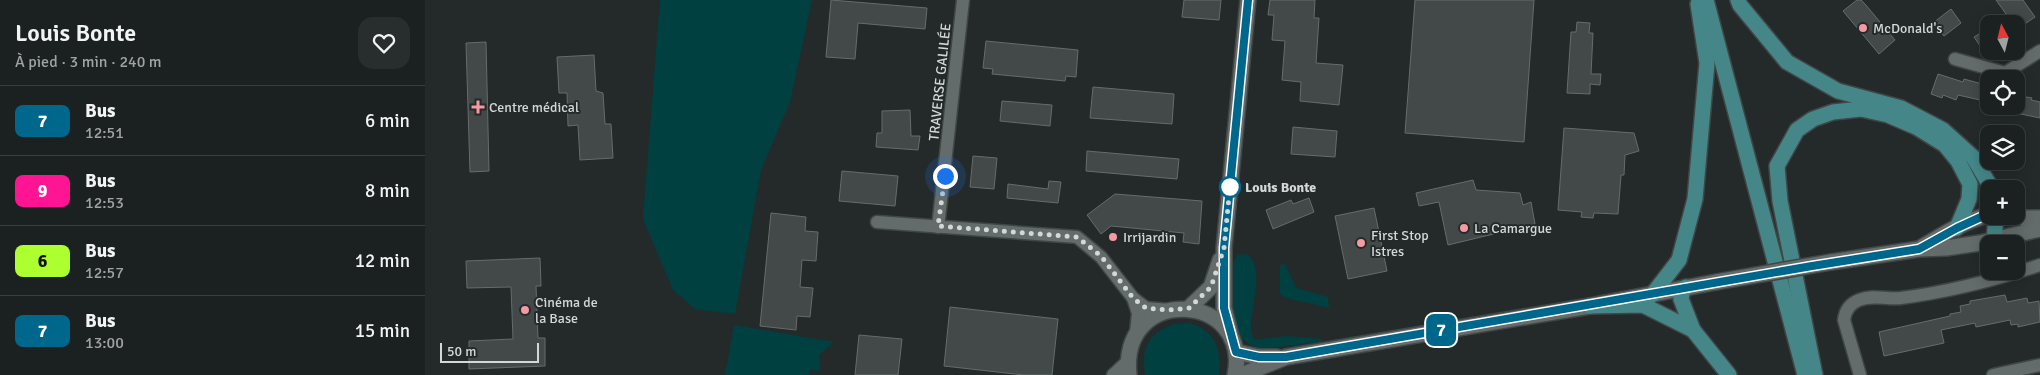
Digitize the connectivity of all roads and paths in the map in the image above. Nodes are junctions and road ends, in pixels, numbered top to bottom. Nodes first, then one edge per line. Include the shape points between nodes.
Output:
1 (963, 0) edge
2 (1248, 0) edge
3 (1698, 0) edge
4 (1706, 0) edge
5 (1738, 0) edge
6 (2040, 51) edge
7 (1955, 59) dead end
8 (1987, 180) edge
9 (1969, 199) junction
10 (1980, 209) edge
11 (2025, 218) edge
12 (2040, 218) edge
13 (1980, 219) edge
14 (877, 222) dead end
15 (938, 226) junction
16 (1957, 228) junction
17 (2040, 229) edge
18 (2015, 235) edge
19 (1980, 242) edge
20 (1224, 248) junction
21 (1919, 249) junction
22 (2040, 265) edge
23 (1686, 287) junction
24 (1652, 295) junction
25 (1133, 298) junction
26 (1591, 306) junction
27 (1189, 308) junction
28 (1169, 310) junction
29 (1693, 330) junction
30 (1136, 333) junction
31 (1234, 346) junction
32 (1286, 357) junction
33 (2040, 365) edge
34 (1129, 368) edge
35 (1113, 375) edge
36 (1235, 375) edge
37 (1242, 375) edge
38 (1729, 375) edge
39 (1805, 375) edge
40 (1815, 375) edge
41 (1860, 375) edge
42 (1993, 375) edge

1 - 15 street, TRAVERSE GALILÉE
2 - 20 street
3 - 24 main road via 1707,63 1695,199 1679,260
4 - 39 main road
5 - 8 main road via 1787,62 1838,91 1901,108 1943,130 1973,157
6 - 7 street via 2005,73
9 - 10 street
9 - 16 main road
9 - 40 main road via 1970,184 1945,145 1888,114 1861,110 1833,112 1813,119 1797,130 1777,166 1779,201
11 - 12 street
13 - 16 street
14 - 15 street
15 - 25 street via 1077,237 1101,256
16 - 21 street
17 - 18 street
19 - 21 street
20 - 27 street via 1211,287
20 - 31 street via 1224,308
21 - 23 street, bridge
22 - 41 street via 1965,286 1899,299 1874,296 1859,300 1845,312 1844,320
23 - 24 street
23 - 29 main road via 1681,299
24 - 26 street
25 - 28 street via 1146,308
25 - 30 street via 1139,314
26 - 29 main road via 1643,305
26 - 32 street
27 - 28 street
27 - 31 street via 1207,314 1222,325
28 - 30 street via 1156,315
29 - 38 main road
30 - 34 street via 1130,347
31 - 32 street via 1259,357
31 - 36 street
32 - 37 street
33 - 42 street
34 - 35 street

